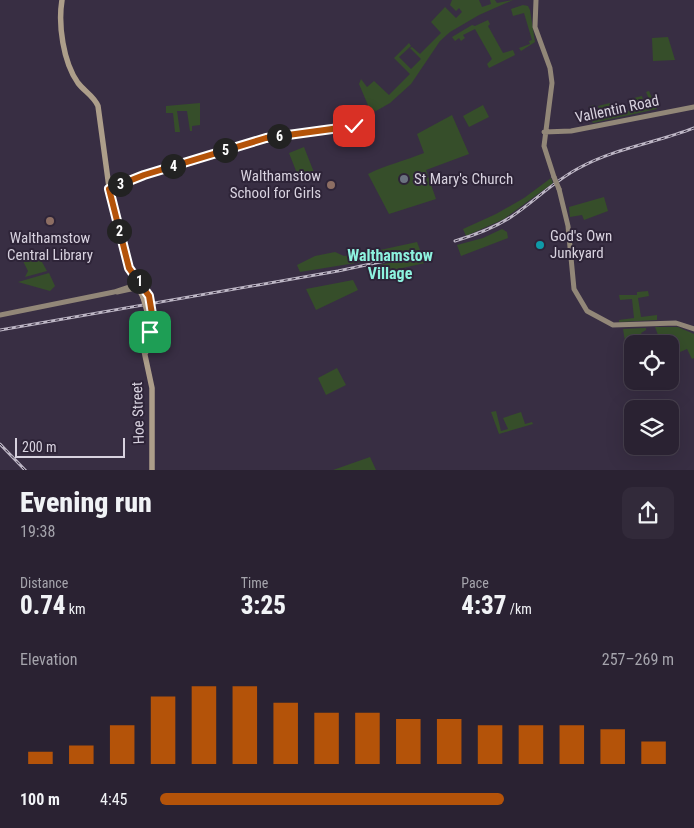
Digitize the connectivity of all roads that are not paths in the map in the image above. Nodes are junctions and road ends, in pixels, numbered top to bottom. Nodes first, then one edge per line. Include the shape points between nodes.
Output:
1 (62, 0) edge
2 (536, 0) edge
3 (694, 106) edge
4 (369, 122) dead end
5 (544, 132) junction
6 (109, 189) junction
7 (140, 285) junction
8 (0, 316) edge
9 (694, 329) edge
10 (152, 470) edge

1 - 6 main road, Hoe Street via 60,23 64,45 76,80 98,106
2 - 5 street via 536,27 552,84
3 - 5 street, Vallentin Road via 570,131
4 - 6 street via 266,138 144,175
5 - 9 street, bridge via 544,150 567,220 574,289 587,311 612,325 676,323
6 - 7 main road, Hoe Street via 130,272
7 - 8 street
7 - 10 main road, Hoe Street, bridge via 150,310 145,355 152,388

